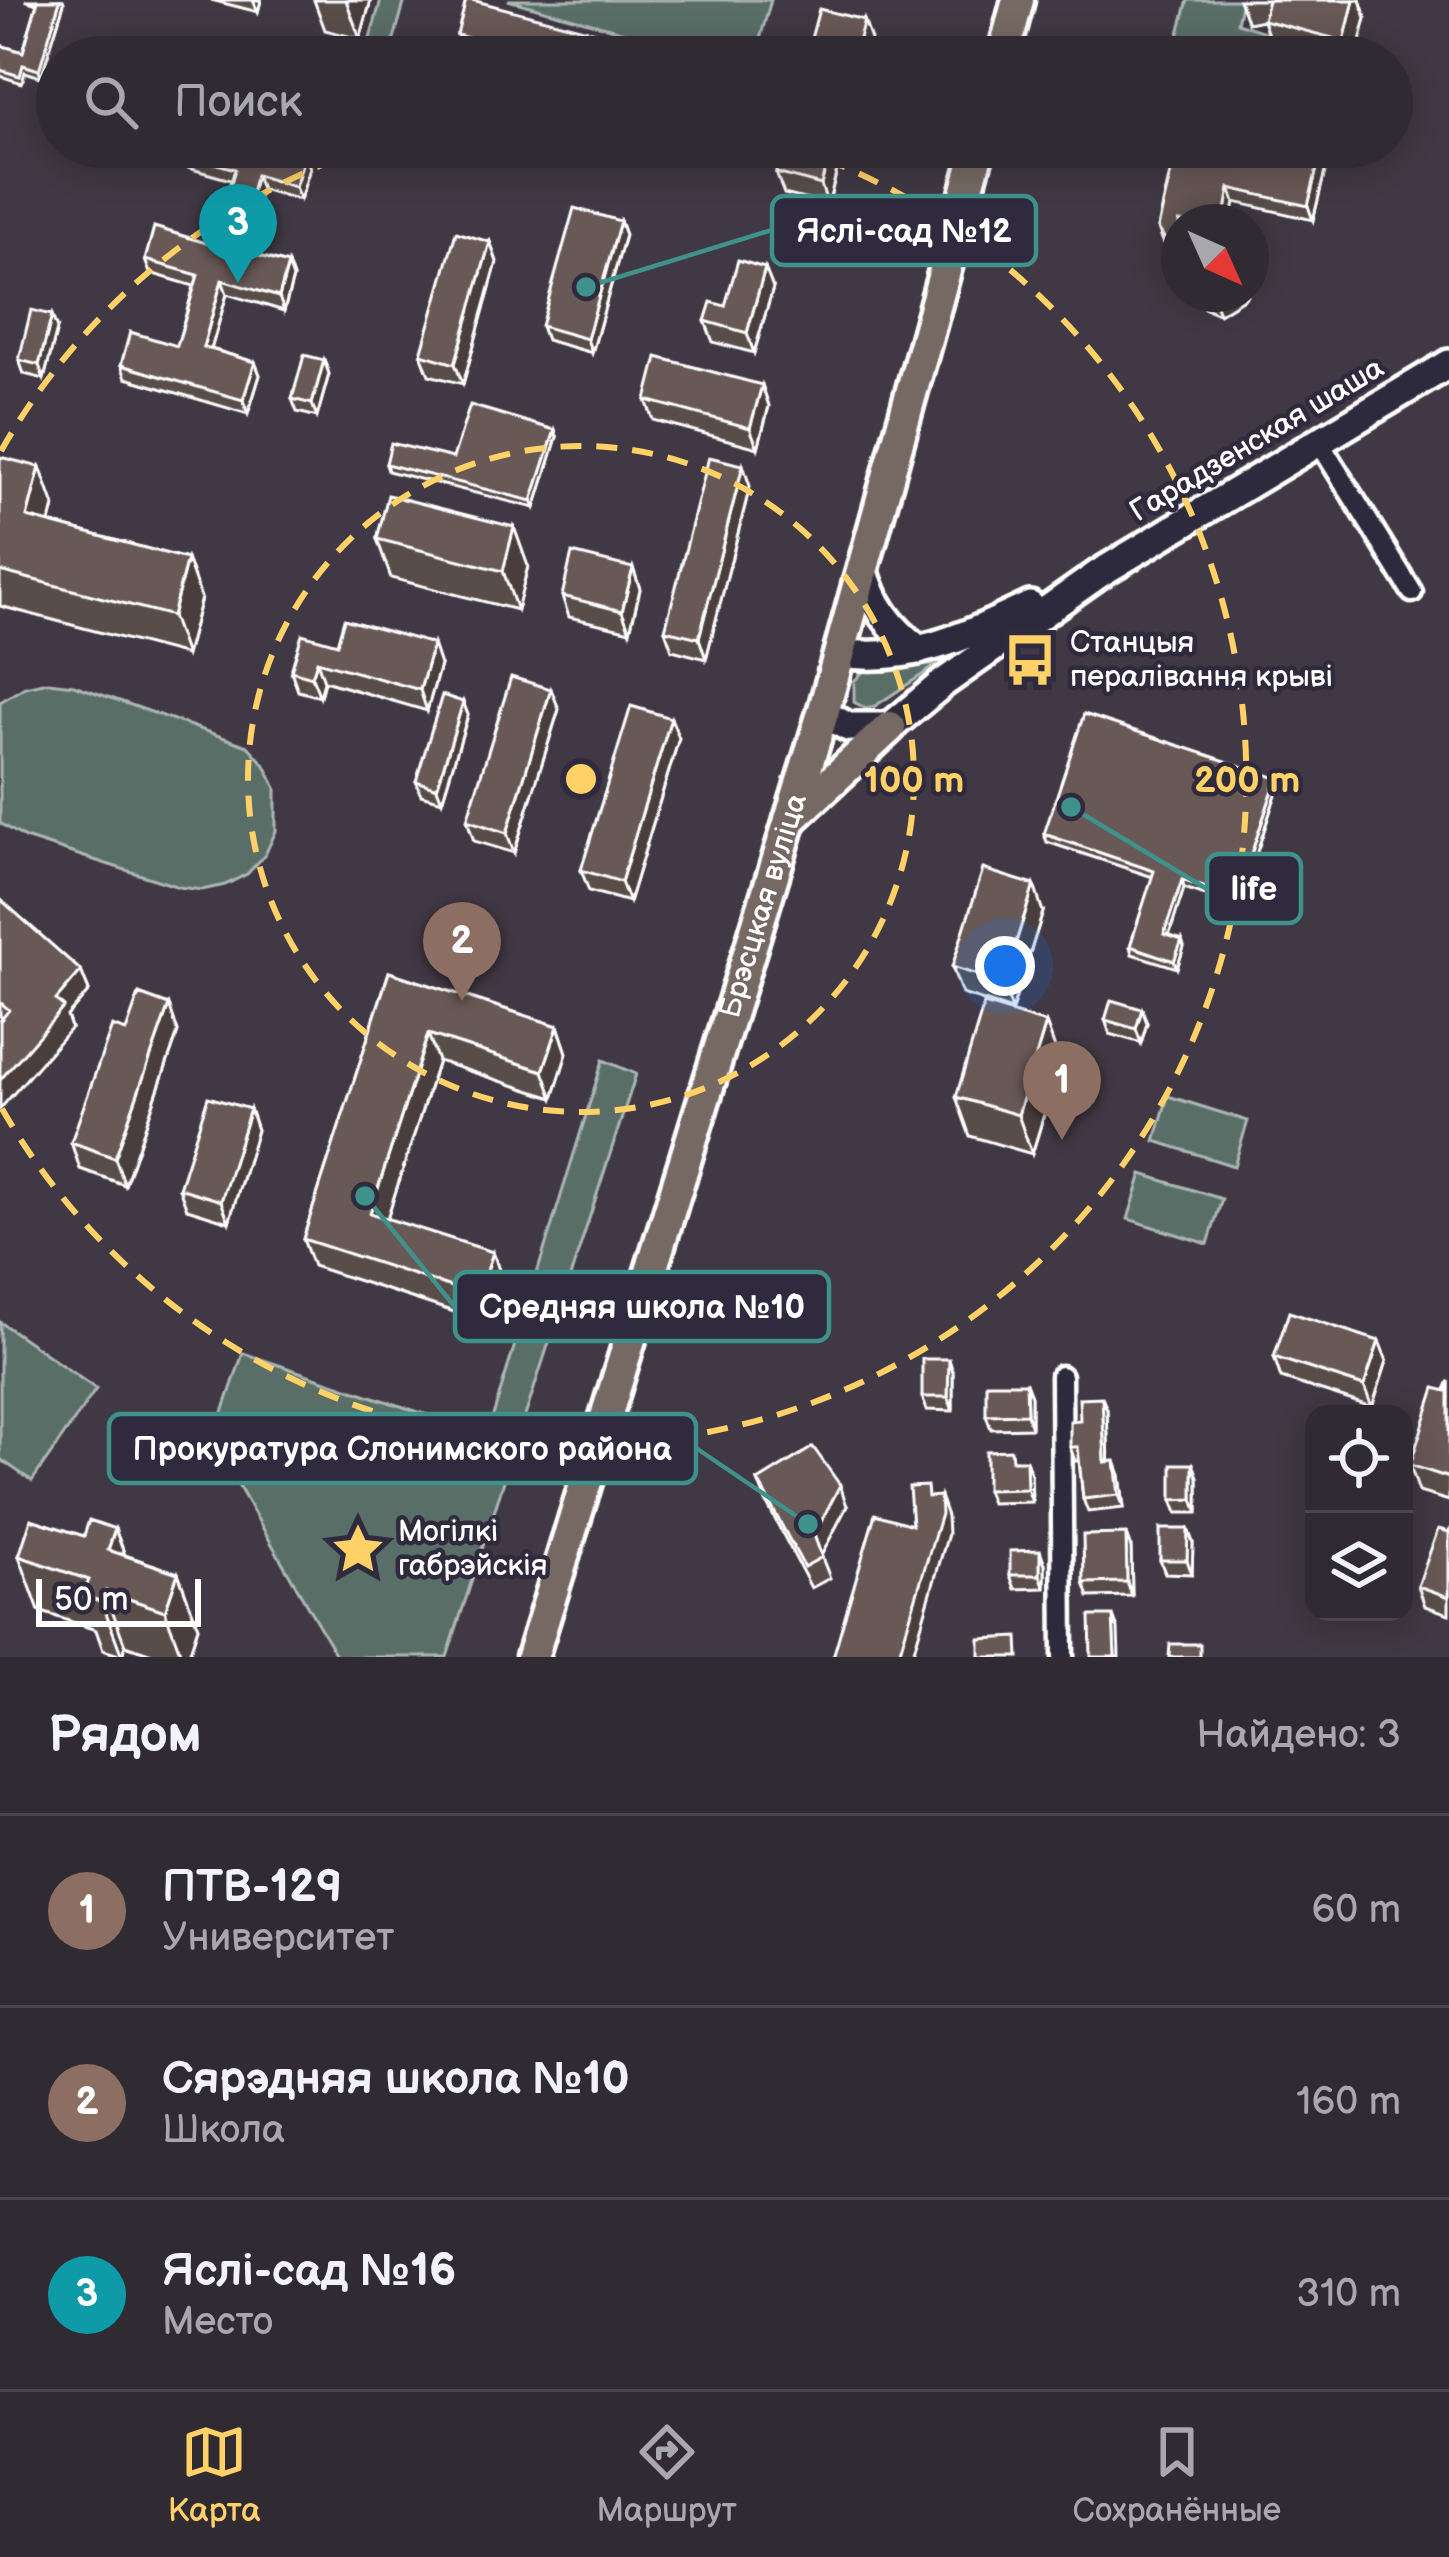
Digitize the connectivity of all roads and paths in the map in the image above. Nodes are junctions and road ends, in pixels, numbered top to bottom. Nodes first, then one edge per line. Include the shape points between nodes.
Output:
1 (1018, 0) edge
2 (1009, 36) edge
3 (973, 168) edge
4 (1449, 364) edge
5 (1319, 442) junction
6 (863, 568) junction
7 (1100, 573) junction
8 (1412, 592) dead end
9 (919, 650) junction
10 (840, 652) junction
11 (823, 713) junction
12 (890, 727) junction
13 (790, 820) junction
14 (1061, 1376) dead end
15 (532, 1657) edge
16 (1064, 1657) edge

1 - 2 main road
3 - 6 main road, Брэсцкая вуліца
4 - 5 main road, Гарадзенская шаша
5 - 7 main road, Гарадзенская шаша
5 - 8 street
6 - 9 main road via 878,610
6 - 10 main road, Брэсцкая вуліца
7 - 9 main road, Гарадзенская шаша
7 - 12 main road, Гарадзенская шаша
9 - 10 main road, Гарадзенская шаша
10 - 11 main road, Брэсцкая вуліца
11 - 12 main road via 848,727
11 - 13 main road, Брэсцкая вуліца
12 - 13 main road
13 - 15 main road, Брэсцкая вуліца
14 - 16 street

